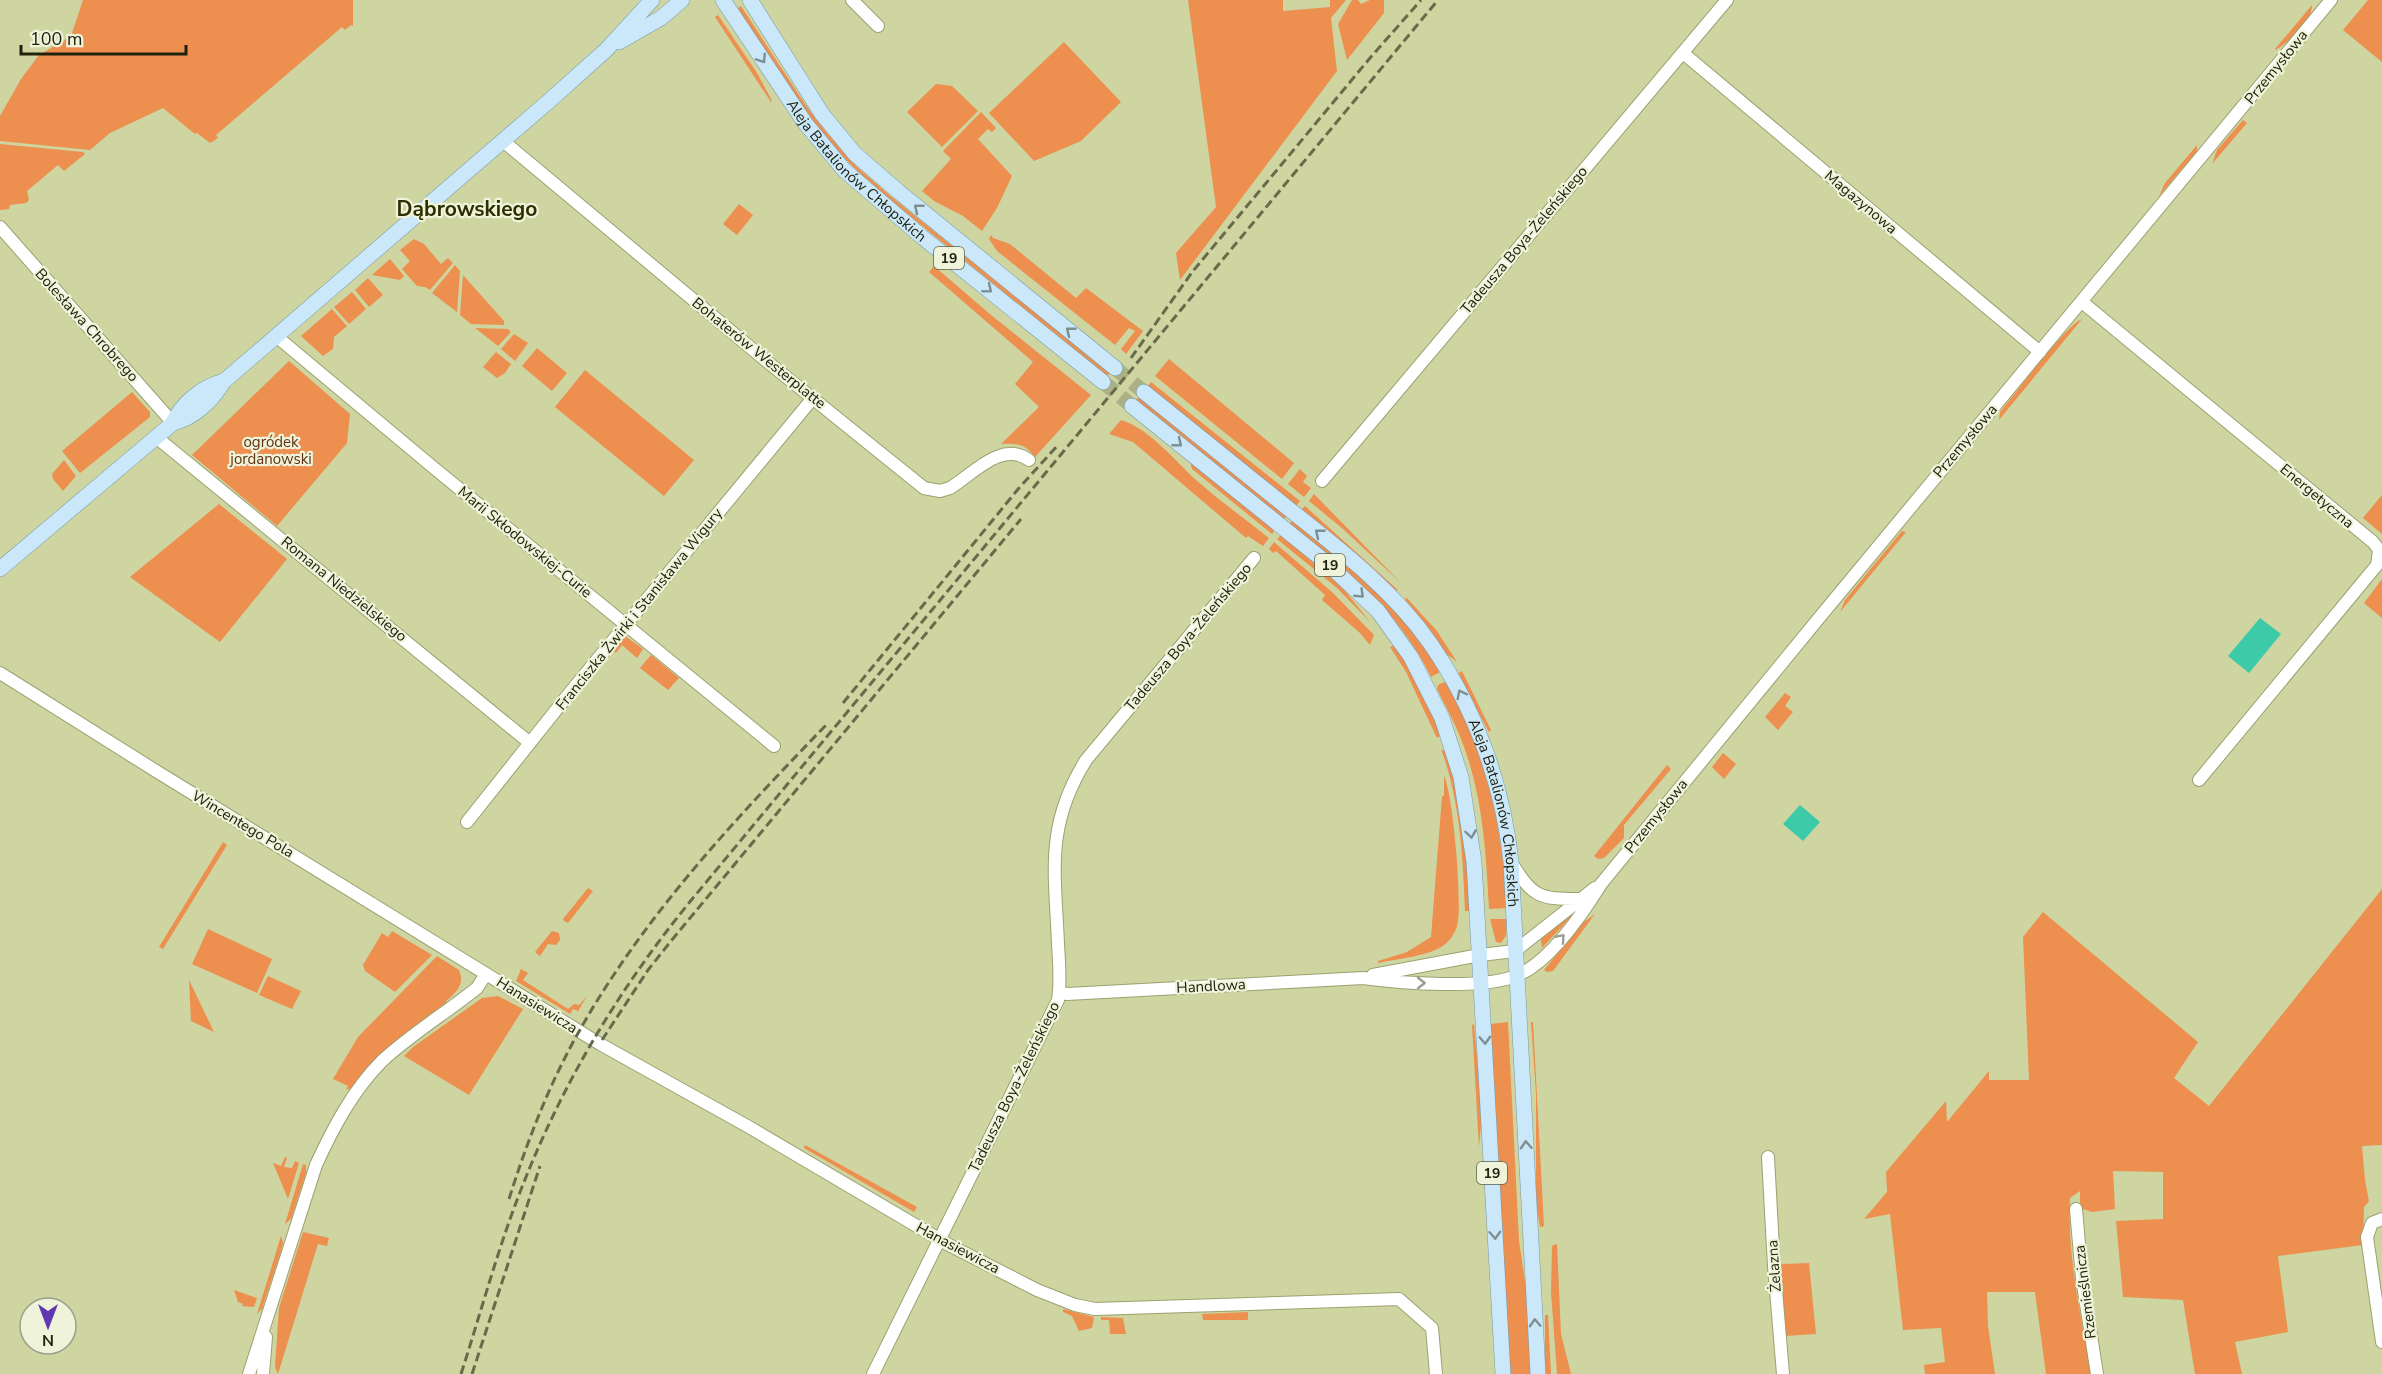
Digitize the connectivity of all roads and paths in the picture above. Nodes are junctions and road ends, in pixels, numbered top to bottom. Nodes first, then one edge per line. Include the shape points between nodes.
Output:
1 (652, 0) edge
2 (682, 0) edge
3 (723, 0) edge
4 (750, 0) edge
5 (1727, 0) edge
6 (2326, 2) edge
7 (861, 3) edge
8 (878, 26) dead end
9 (606, 50) junction
10 (1683, 52) junction
11 (503, 141) junction
12 (0, 227) edge
13 (2082, 302) junction
14 (276, 336) junction
15 (2040, 352) junction
16 (1115, 368) tunnel mouth
17 (1103, 382) tunnel mouth
18 (1144, 392) tunnel mouth
19 (813, 398) junction
20 (1132, 406) tunnel mouth
21 (173, 423) junction
22 (156, 437) junction
23 (1029, 459) dead end
24 (1322, 481) dead end
25 (1254, 558) dead end
26 (0, 569) edge
27 (626, 624) junction
28 (0, 673) edge
29 (530, 743) junction
30 (774, 746) dead end
31 (2199, 780) dead end
32 (467, 822) dead end
33 (1511, 862) junction
34 (1601, 884) junction
35 (1579, 899) junction
36 (1515, 951) junction
37 (1480, 955) junction
38 (486, 974) junction
39 (1517, 976) junction
40 (1363, 978) junction
41 (1482, 982) junction
42 (1060, 993) junction
43 (1768, 1157) dead end
44 (2076, 1209) dead end
45 (2382, 1219) edge
46 (939, 1239) junction
47 (267, 1321) junction
48 (2382, 1342) edge
49 (249, 1374) edge
50 (263, 1374) edge
51 (873, 1374) edge
52 (1436, 1374) edge
53 (1503, 1374) edge
54 (1538, 1374) edge
55 (1783, 1374) edge
56 (2097, 1374) edge

1 - 9 main road
2 - 9 main road via 661,18
3 -> 17 main road, Aleja Batalionów Chłopskich / 19 via 805,123 844,170
16 -> 4 main road, Aleja Batalionów Chłopskich / 19 via 855,154 822,114
5 - 10 street, Tadeusza Boya-Żeleńskiego
6 - 13 street, Przemysłowa
7 - 8 street
9 - 11 main road
10 - 15 street, Magazynowa
10 - 24 street, Tadeusza Boya-Żeleńskiego
11 - 14 main road
11 - 19 street, Bohaterów Westerplatte
12 - 21 street, Bolesława Chrobrego
13 - 15 street, Przemysłowa
13 - 31 street, Energetyczna via 2379,550 2377,566
14 - 21 main road via 223,382 201,392 178,410
14 - 27 street, Marii Skłodowskiej-Curie
15 - 34 street, Przemysłowa
33 -> 18 main road, Aleja Batalionów Chłopskich / 19 via 1505,821 1484,747 1461,692 1430,642 1356,563
19 - 23 street, Bohaterów Westerplatte via 914,481 932,490 950,489 1002,454 1022,454
19 - 27 street, Franciszka Żwirki i Stanisława Wigury
20 -> 37 main road, Aleja Batalionów Chłopskich / 19 via 1328,564 1378,612 1411,657 1442,718 1461,777 1474,862
21 - 22 main road
22 - 26 main road
22 - 29 street, Romana Niedzielskiego
25 - 42 street, Tadeusza Boya-Żeleńskiego via 1086,760 1068,792 1054,850
27 - 29 street, Franciszka Żwirki i Stanisława Wigury
27 - 30 street, Marii Skłodowskiej-Curie
28 - 38 street, Wincentego Pola
29 - 32 street, Franciszka Żwirki i Stanisława Wigury
33 - 35 street via 1534,893
33 - 36 main road, Aleja Batalionów Chłopskich / 19
34 - 35 street, Przemysłowa
39 -> 34 street, Przemysłowa via 1549,951
35 - 36 street, Przemysłowa
36 - 37 street, Handlowa
36 - 39 main road, Aleja Batalionów Chłopskich / 19
37 - 40 street, Handlowa
37 - 41 main road, Aleja Batalionów Chłopskich / 19
38 - 46 street, Hanasiewicza
38 - 47 street via 477,988 383,1060 346,1109 316,1165
39 - 41 street, Handlowa
54 -> 39 main road, Aleja Batalionów Chłopskich / 19
40 -> 41 street, Handlowa via 1401,983
40 - 42 street, Handlowa
41 -> 53 main road, Aleja Batalionów Chłopskich / 19
42 - 46 street, Tadeusza Boya-Żeleńskiego
43 - 55 street, Żelazna
44 - 56 street, Rzemieślnicza
45 - 48 street via 2372,1223 2367,1237
46 - 51 street, Tadeusza Boya-Żeleńskiego
46 - 52 street, Hanasiewicza via 1037,1290 1095,1309 1399,1299 1432,1328
47 - 49 street
47 - 50 street

